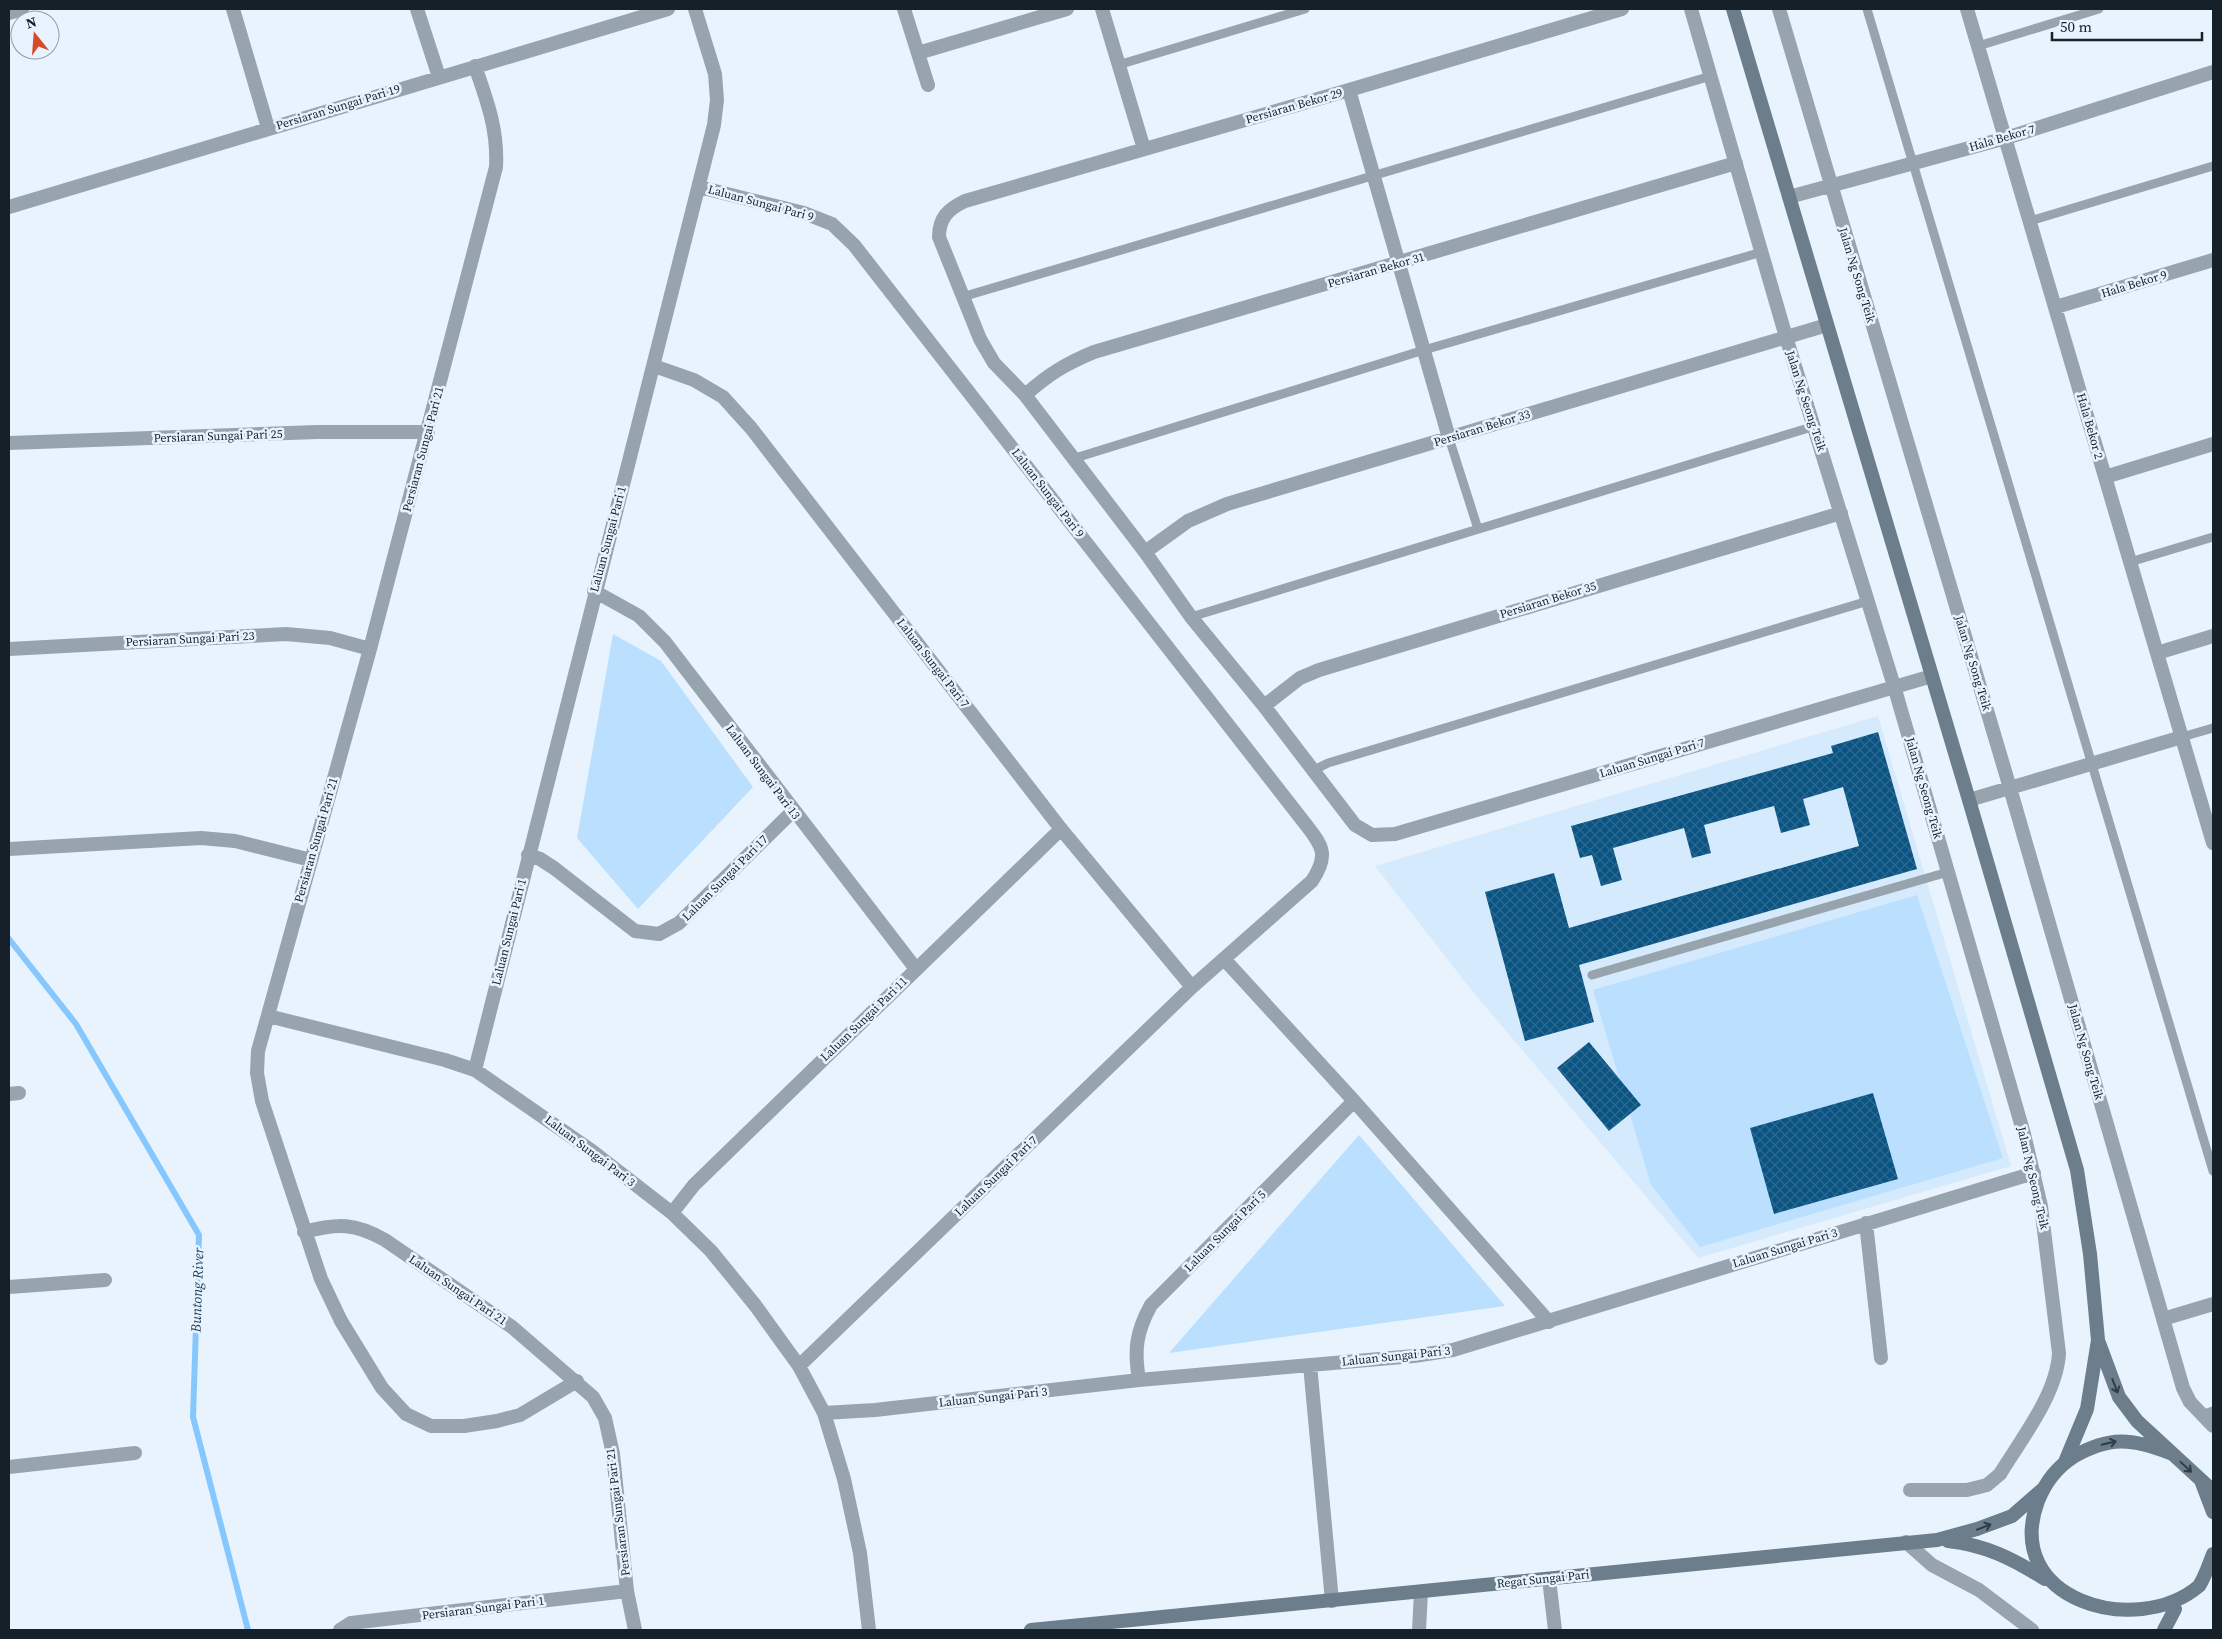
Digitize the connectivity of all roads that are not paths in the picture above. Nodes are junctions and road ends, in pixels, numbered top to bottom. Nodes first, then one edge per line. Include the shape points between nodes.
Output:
1 (22, 9) edge
2 (233, 9) edge
3 (417, 9) edge
4 (668, 9) edge
5 (694, 9) edge
6 (904, 9) edge
7 (1067, 9) edge
8 (1102, 9) edge
9 (1305, 9) edge
10 (1622, 9) edge
11 (1691, 9) edge
12 (1733, 9) edge
13 (1779, 9) edge
14 (1867, 9) edge
15 (1967, 9) edge
16 (2098, 9) edge
17 (9, 13) edge
18 (1978, 46) junction
19 (918, 53) junction
20 (1118, 65) junction
21 (476, 66) junction
22 (2213, 72) edge
23 (1711, 76) junction
24 (438, 77) junction
25 (928, 85) dead end
26 (1349, 90) junction
27 (268, 128) junction
28 (2006, 138) junction
29 (1144, 149) junction
30 (1736, 163) junction
31 (1914, 163) junction
32 (2213, 166) edge
33 (1373, 175) junction
34 (1831, 186) junction
35 (699, 187) junction
36 (1789, 197) junction
37 (9, 207) edge
38 (2030, 221) junction
39 (1762, 252) junction
40 (2213, 260) edge
41 (1399, 263) junction
42 (962, 297) junction
43 (2056, 308) junction
44 (1827, 325) junction
45 (1786, 337) junction
46 (1424, 350) junction
47 (654, 366) junction
48 (1026, 395) junction
49 (1815, 426) junction
50 (428, 432) junction
51 (1449, 438) junction
52 (9, 443) edge
53 (2213, 444) edge
54 (1072, 459) junction
55 (2105, 477) junction
56 (1841, 513) junction
57 (1478, 529) junction
58 (2213, 537) edge
59 (1146, 552) junction
60 (2130, 562) junction
61 (594, 591) junction
62 (1868, 601) junction
63 (1191, 616) junction
64 (2213, 636) edge
65 (9, 649) edge
66 (370, 649) junction
67 (2157, 653) junction
68 (1932, 676) junction
69 (1894, 686) junction
70 (1264, 706) junction
71 (2213, 728) edge
72 (2182, 737) junction
73 (2092, 764) junction
74 (1312, 771) junction
75 (2010, 788) junction
76 (1969, 800) junction
77 (793, 811) junction
78 (1061, 829) junction
79 (2211, 829) edge
80 (2213, 843) edge
81 (9, 848) edge
82 (528, 855) junction
83 (311, 860) junction
84 (1948, 872) junction
85 (1312, 881) joint
86 (1224, 959) junction
87 (916, 970) junction
88 (1592, 975) dead end
89 (1192, 986) junction
90 (268, 1016) junction
91 (475, 1070) junction
92 (1354, 1101) junction
93 (2213, 1171) edge
94 (2034, 1172) junction
95 (672, 1213) junction
96 (1866, 1223) junction
97 (304, 1232) junction
98 (105, 1280) dead end
99 (9, 1287) edge
100 (2213, 1304) edge
101 (2163, 1319) junction
102 (1549, 1322) junction
103 (2098, 1340) junction
104 (1880, 1358) dead end
105 (1310, 1365) junction
106 (799, 1366) junction
107 (1139, 1380) junction
108 (577, 1381) junction
109 (593, 1397) joint
110 (824, 1413) junction
111 (2207, 1413) edge
112 (2213, 1426) edge
113 (135, 1453) dead end
114 (2170, 1453) junction
115 (2065, 1462) junction
116 (9, 1466) edge
117 (2202, 1482) junction
118 (2043, 1489) junction
119 (1910, 1490) dead end
120 (2213, 1491) edge
121 (2213, 1512) edge
122 (1937, 1540) junction
123 (1906, 1542) junction
124 (2213, 1554) edge
125 (2213, 1573) edge
126 (1549, 1579) junction
127 (2045, 1579) junction
128 (2199, 1585) junction
129 (627, 1591) junction
130 (1421, 1592) junction
131 (1332, 1601) junction
132 (2175, 1608) junction
133 (2102, 1620) dead end
134 (2130, 1623) dead end
135 (340, 1630) edge
136 (636, 1630) edge
137 (869, 1630) edge
138 (1031, 1630) edge
139 (1419, 1630) edge
140 (1555, 1630) edge
141 (2032, 1630) edge
142 (2164, 1630) edge

1 - 17 street
2 - 27 street
3 - 24 street
4 - 21 street, Persiaran Sungai Pari 19
5 - 35 street, Laluan Sungai Pari 1 via 715,74 717,100
6 - 19 street
7 - 19 street
8 - 20 street
9 - 20 lane
10 - 26 street, Persiaran Bekor 29
11 - 23 street, Jalan Ng Seong Teik
12 - 36 main road
13 - 34 street, Jalan Ng Song Teik
14 - 31 lane
15 - 18 street, Hala Bekor 2
16 - 18 lane
18 - 28 street, Hala Bekor 2
19 - 25 street
20 - 29 street
21 - 24 street, Persiaran Sungai Pari 19
21 - 50 street, Persiaran Sungai Pari 21 via 494,120 496,167
22 - 28 street, Hala Bekor 7
23 - 30 street, Jalan Ng Seong Teik
23 - 33 lane
24 - 27 street, Persiaran Sungai Pari 19
26 - 29 street, Persiaran Bekor 29
26 - 33 street
27 - 37 street, Persiaran Sungai Pari 19
28 - 31 street, Hala Bekor 7
28 - 38 street, Hala Bekor 2
29 - 42 street, Persiaran Bekor 29 via 951,207 939,225 939,237
30 - 39 street, Jalan Ng Seong Teik
30 - 41 street, Persiaran Bekor 31
31 - 34 street, Hala Bekor 7
31 - 73 lane
32 - 38 lane
33 - 41 street
33 - 42 lane
34 - 36 street, Hala Bekor 7
34 - 75 street, Jalan Ng Song Teik
35 - 47 street, Laluan Sungai Pari 1
35 - 85 street, Laluan Sungai Pari 9 via 804,213 832,224 854,245 1318,840 1323,854 1321,867
36 - 44 main road
38 - 43 street, Hala Bekor 2
39 - 45 street, Jalan Ng Seong Teik
39 - 46 lane
40 - 43 street, Hala Bekor 9
41 - 46 street
41 - 48 street, Persiaran Bekor 31 via 1094,352 1068,362 1046,376
42 - 48 street via 980,340 994,363
43 - 55 street, Hala Bekor 2
44 - 45 street, Persiaran Bekor 33
44 - 68 main road
45 - 49 street, Jalan Ng Seong Teik
45 - 51 street, Persiaran Bekor 33
46 - 51 street
46 - 54 lane
47 - 61 street, Laluan Sungai Pari 1
47 - 78 street, Laluan Sungai Pari 7 via 694,380 723,397 751,428
48 - 54 street
49 - 56 street, Jalan Ng Seong Teik
49 - 57 lane
50 - 52 street, Persiaran Sungai Pari 25 via 317,432
50 - 66 street, Persiaran Sungai Pari 21
51 - 57 lane
51 - 59 street, Persiaran Bekor 33 via 1228,504 1188,522
53 - 55 street
54 - 59 street
55 - 60 street, Hala Bekor 2
56 - 62 street, Jalan Ng Seong Teik
56 - 70 street, Persiaran Bekor 35 via 1319,670 1300,678
57 - 63 lane
58 - 60 lane
59 - 63 street
60 - 67 street, Hala Bekor 2
61 - 77 street, Laluan Sungai Pari 13 via 638,616 665,642
61 - 82 street, Laluan Sungai Pari 1
62 - 69 street, Jalan Ng Seong Teik
62 - 74 lane via 1337,760
63 - 70 street
64 - 67 street
65 - 66 street, Persiaran Sungai Pari 23 via 286,634 330,638
66 - 83 street, Persiaran Sungai Pari 21
67 - 72 street, Hala Bekor 2
68 - 69 street, Laluan Sungai Pari 7
68 - 76 main road
69 - 74 street, Laluan Sungai Pari 7 via 1396,834 1372,835 1355,825
69 - 84 street, Jalan Ng Seong Teik
70 - 74 street
71 - 72 lane
72 - 73 street
72 - 79 street, Hala Bekor 2
73 - 75 street
73 - 93 lane
75 - 76 street
75 - 101 street, Jalan Ng Song Teik
76 - 103 main road via 2078,1174
77 - 82 street, Laluan Sungai Pari 17 via 679,923 659,934 635,932 554,868
77 - 87 street, Laluan Sungai Pari 13
78 - 87 street, Laluan Sungai Pari 11
78 - 89 street, Laluan Sungai Pari 7
79 - 80 street, Hala Bekor 2
81 - 83 street via 201,838 235,841
82 - 91 street, Laluan Sungai Pari 1
83 - 90 street, Persiaran Sungai Pari 21
84 - 88 lane
84 - 94 street, Jalan Ng Seong Teik
85 - 86 street, Laluan Sungai Pari 7
86 - 89 street, Laluan Sungai Pari 7
86 - 92 street
87 - 95 street, Laluan Sungai Pari 11 via 694,1185
89 - 106 street, Laluan Sungai Pari 7
90 - 91 street, Laluan Sungai Pari 3
90 - 97 street, Persiaran Sungai Pari 21 via 258,1051 257,1073 262,1101
91 - 95 street, Laluan Sungai Pari 3 via 592,1151
92 - 102 street
92 - 107 street, Laluan Sungai Pari 5 via 1151,1305 1140,1324 1136,1342
94 - 96 street, Laluan Sungai Pari 3
94 - 119 street, Jalan Ng Seong Teik via 2049,1257 2060,1353 2053,1386 2000,1474 1987,1485 1967,1490
95 - 106 street, Laluan Sungai Pari 3 via 712,1251
96 - 102 street, Laluan Sungai Pari 3
96 - 104 street
97 - 108 street, Laluan Sungai Pari 21 via 346,1225 366,1229 512,1327
97 - 108 street, Persiaran Sungai Pari 21 via 321,1279 341,1320 382,1388 406,1414 431,1426 497,1421 520,1415
98 - 99 street
100 - 101 street
101 - 111 street, Jalan Ng Song Teik via 2183,1388 2190,1402
102 - 105 street, Laluan Sungai Pari 3 via 1453,1350
103 -> 114 main road via 2119,1396 2137,1421
103 - 115 main road via 2087,1409
105 - 107 street, Laluan Sungai Pari 3
105 - 131 street
106 - 110 street, Laluan Sungai Pari 3
107 - 110 street, Laluan Sungai Pari 3
108 - 109 street, Laluan Sungai Pari 21
109 - 129 street, Persiaran Sungai Pari 21 via 604,1418 613,1454
110 - 137 street, Laluan Sungai Pari 3 via 844,1479 858,1543
111 - 112 street, Jalan Ng Song Teik
113 - 116 street
115 -> 114 main road via 2089,1448 2116,1441 2144,1442
114 -> 117 main road
115 - 118 main road
117 - 120 main road
117 - 121 main road
122 -> 118 main road, Regat Sungai Pari via 2012,1516
118 - 127 main road via 2035,1511 2032,1534 2035,1558
122 - 123 main road, Regat Sungai Pari
122 - 127 main road via 1971,1543 1994,1551
123 - 126 main road, Regat Sungai Pari
123 - 141 street via 1932,1565 1979,1590
124 - 128 main road
125 - 128 main road
126 - 130 main road, Regat Sungai Pari
126 - 140 street
127 - 133 main road via 2071,1608
128 - 132 main road
129 - 135 street, Persiaran Sungai Pari 1 via 351,1623
129 - 136 street, Persiaran Sungai Pari 21
130 - 131 main road, Regat Sungai Pari
130 - 139 street
131 - 138 main road, Regat Sungai Pari
132 - 134 main road via 2149,1621
132 - 142 main road

